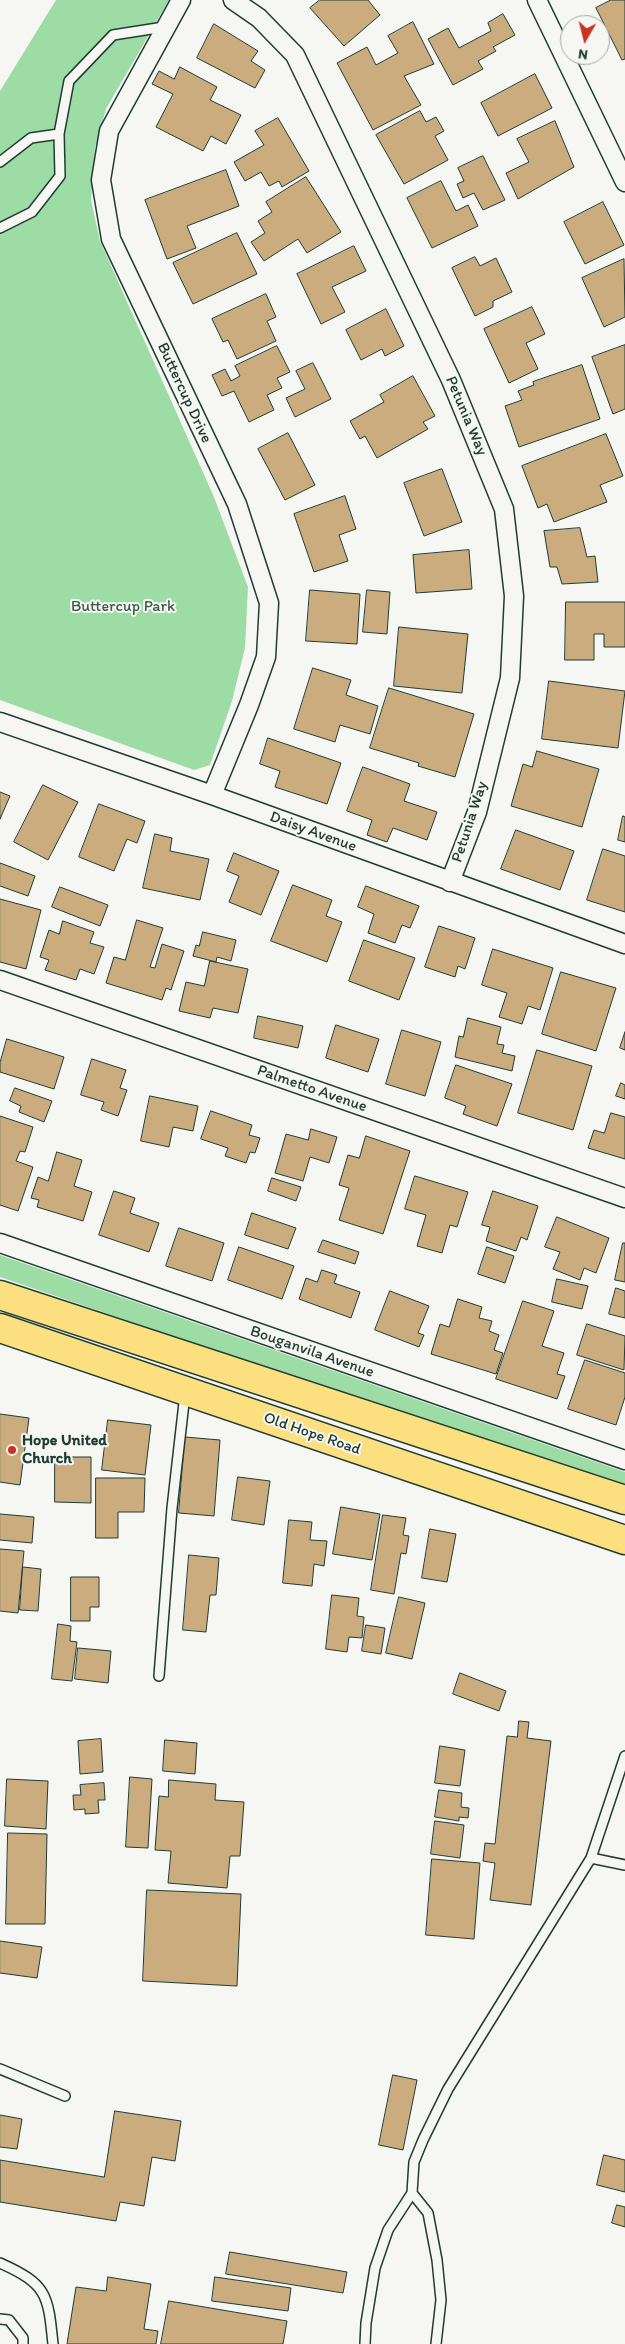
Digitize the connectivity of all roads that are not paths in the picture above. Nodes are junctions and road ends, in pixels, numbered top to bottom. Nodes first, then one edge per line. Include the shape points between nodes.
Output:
1 (181, 0) edge
2 (233, 0) edge
3 (537, 0) edge
4 (164, 27) junction
5 (59, 134) junction
6 (0, 162) edge
7 (625, 182) edge
8 (0, 228) edge
9 (0, 722) edge
10 (212, 795) junction
11 (450, 882) junction
12 (625, 944) edge
13 (0, 980) edge
14 (625, 1198) edge
15 (0, 1243) edge
16 (0, 1295) edge
17 (0, 1328) edge
18 (186, 1391) junction
19 (625, 1460) edge
20 (625, 1500) edge
21 (625, 1540) edge
22 (159, 1676) dead end
23 (625, 1756) edge
24 (591, 1858) junction
25 (625, 1865) edge
26 (0, 2069) edge
27 (65, 2096) dead end
28 (412, 2193) junction
29 (0, 2263) edge
30 (0, 2319) edge
31 (23, 2344) edge
32 (52, 2344) edge
33 (365, 2344) edge
34 (436, 2344) edge

1 - 4 street, Buttercup Drive
2 - 11 street, Petunia Way via 259,18 295,55 451,380 504,509 514,596 510,678 477,812
3 - 7 street
4 - 5 lane via 112,35 69,81
4 - 10 street, Buttercup Drive via 110,131 101,180 111,239 237,504 269,603 266,657
5 - 6 lane via 31,138
5 - 8 lane via 60,176 32,212
9 - 10 street, Daisy Avenue
10 - 11 street, Daisy Avenue
11 - 12 street, Daisy Avenue
13 - 14 street, Palmetto Avenue
15 - 19 street, Bouganvila Avenue
16 - 20 main road
17 - 18 main road, Old Hope Road
18 - 21 main road, Old Hope Road
18 - 22 lane via 172,1508
23 - 24 lane
24 - 25 lane
24 - 28 lane via 448,2089 414,2162
26 - 27 lane
28 - 33 lane via 388,2230 375,2268
28 - 34 lane via 428,2214 437,2260 441,2300
29 - 32 lane via 28,2276 43,2292 50,2317
30 - 31 lane via 9,2320 23,2338

